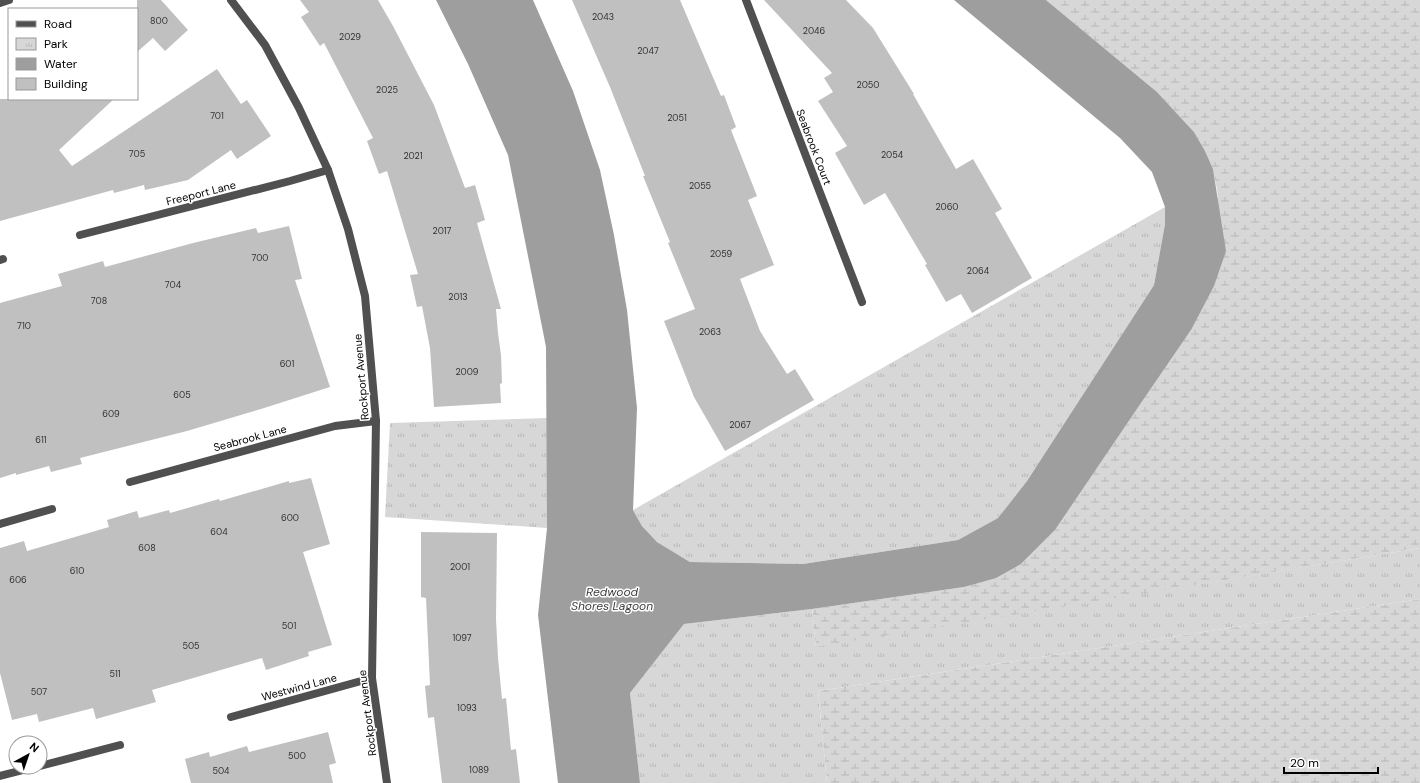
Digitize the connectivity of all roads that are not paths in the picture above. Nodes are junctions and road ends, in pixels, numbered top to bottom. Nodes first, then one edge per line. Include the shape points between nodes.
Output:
1 (9, 0) edge
2 (231, 0) edge
3 (746, 0) edge
4 (0, 4) edge
5 (328, 170) junction
6 (80, 235) dead end
7 (862, 302) dead end
8 (376, 421) junction
9 (130, 482) dead end
10 (52, 509) dead end
11 (0, 524) edge
12 (372, 678) junction
13 (231, 717) dead end
14 (120, 745) dead end
15 (48, 764) edge
16 (387, 783) edge

1 - 4 street
2 - 5 street, Rockport Avenue via 265,45 299,108
3 - 7 street, Seabrook Court
5 - 6 street, Freeport Lane
5 - 8 street, Rockport Avenue via 348,228 364,296
8 - 9 street, Seabrook Lane via 335,426
8 - 12 street, Rockport Avenue
10 - 11 street
12 - 13 street, Westwind Lane
12 - 16 street, Rockport Avenue
14 - 15 street

